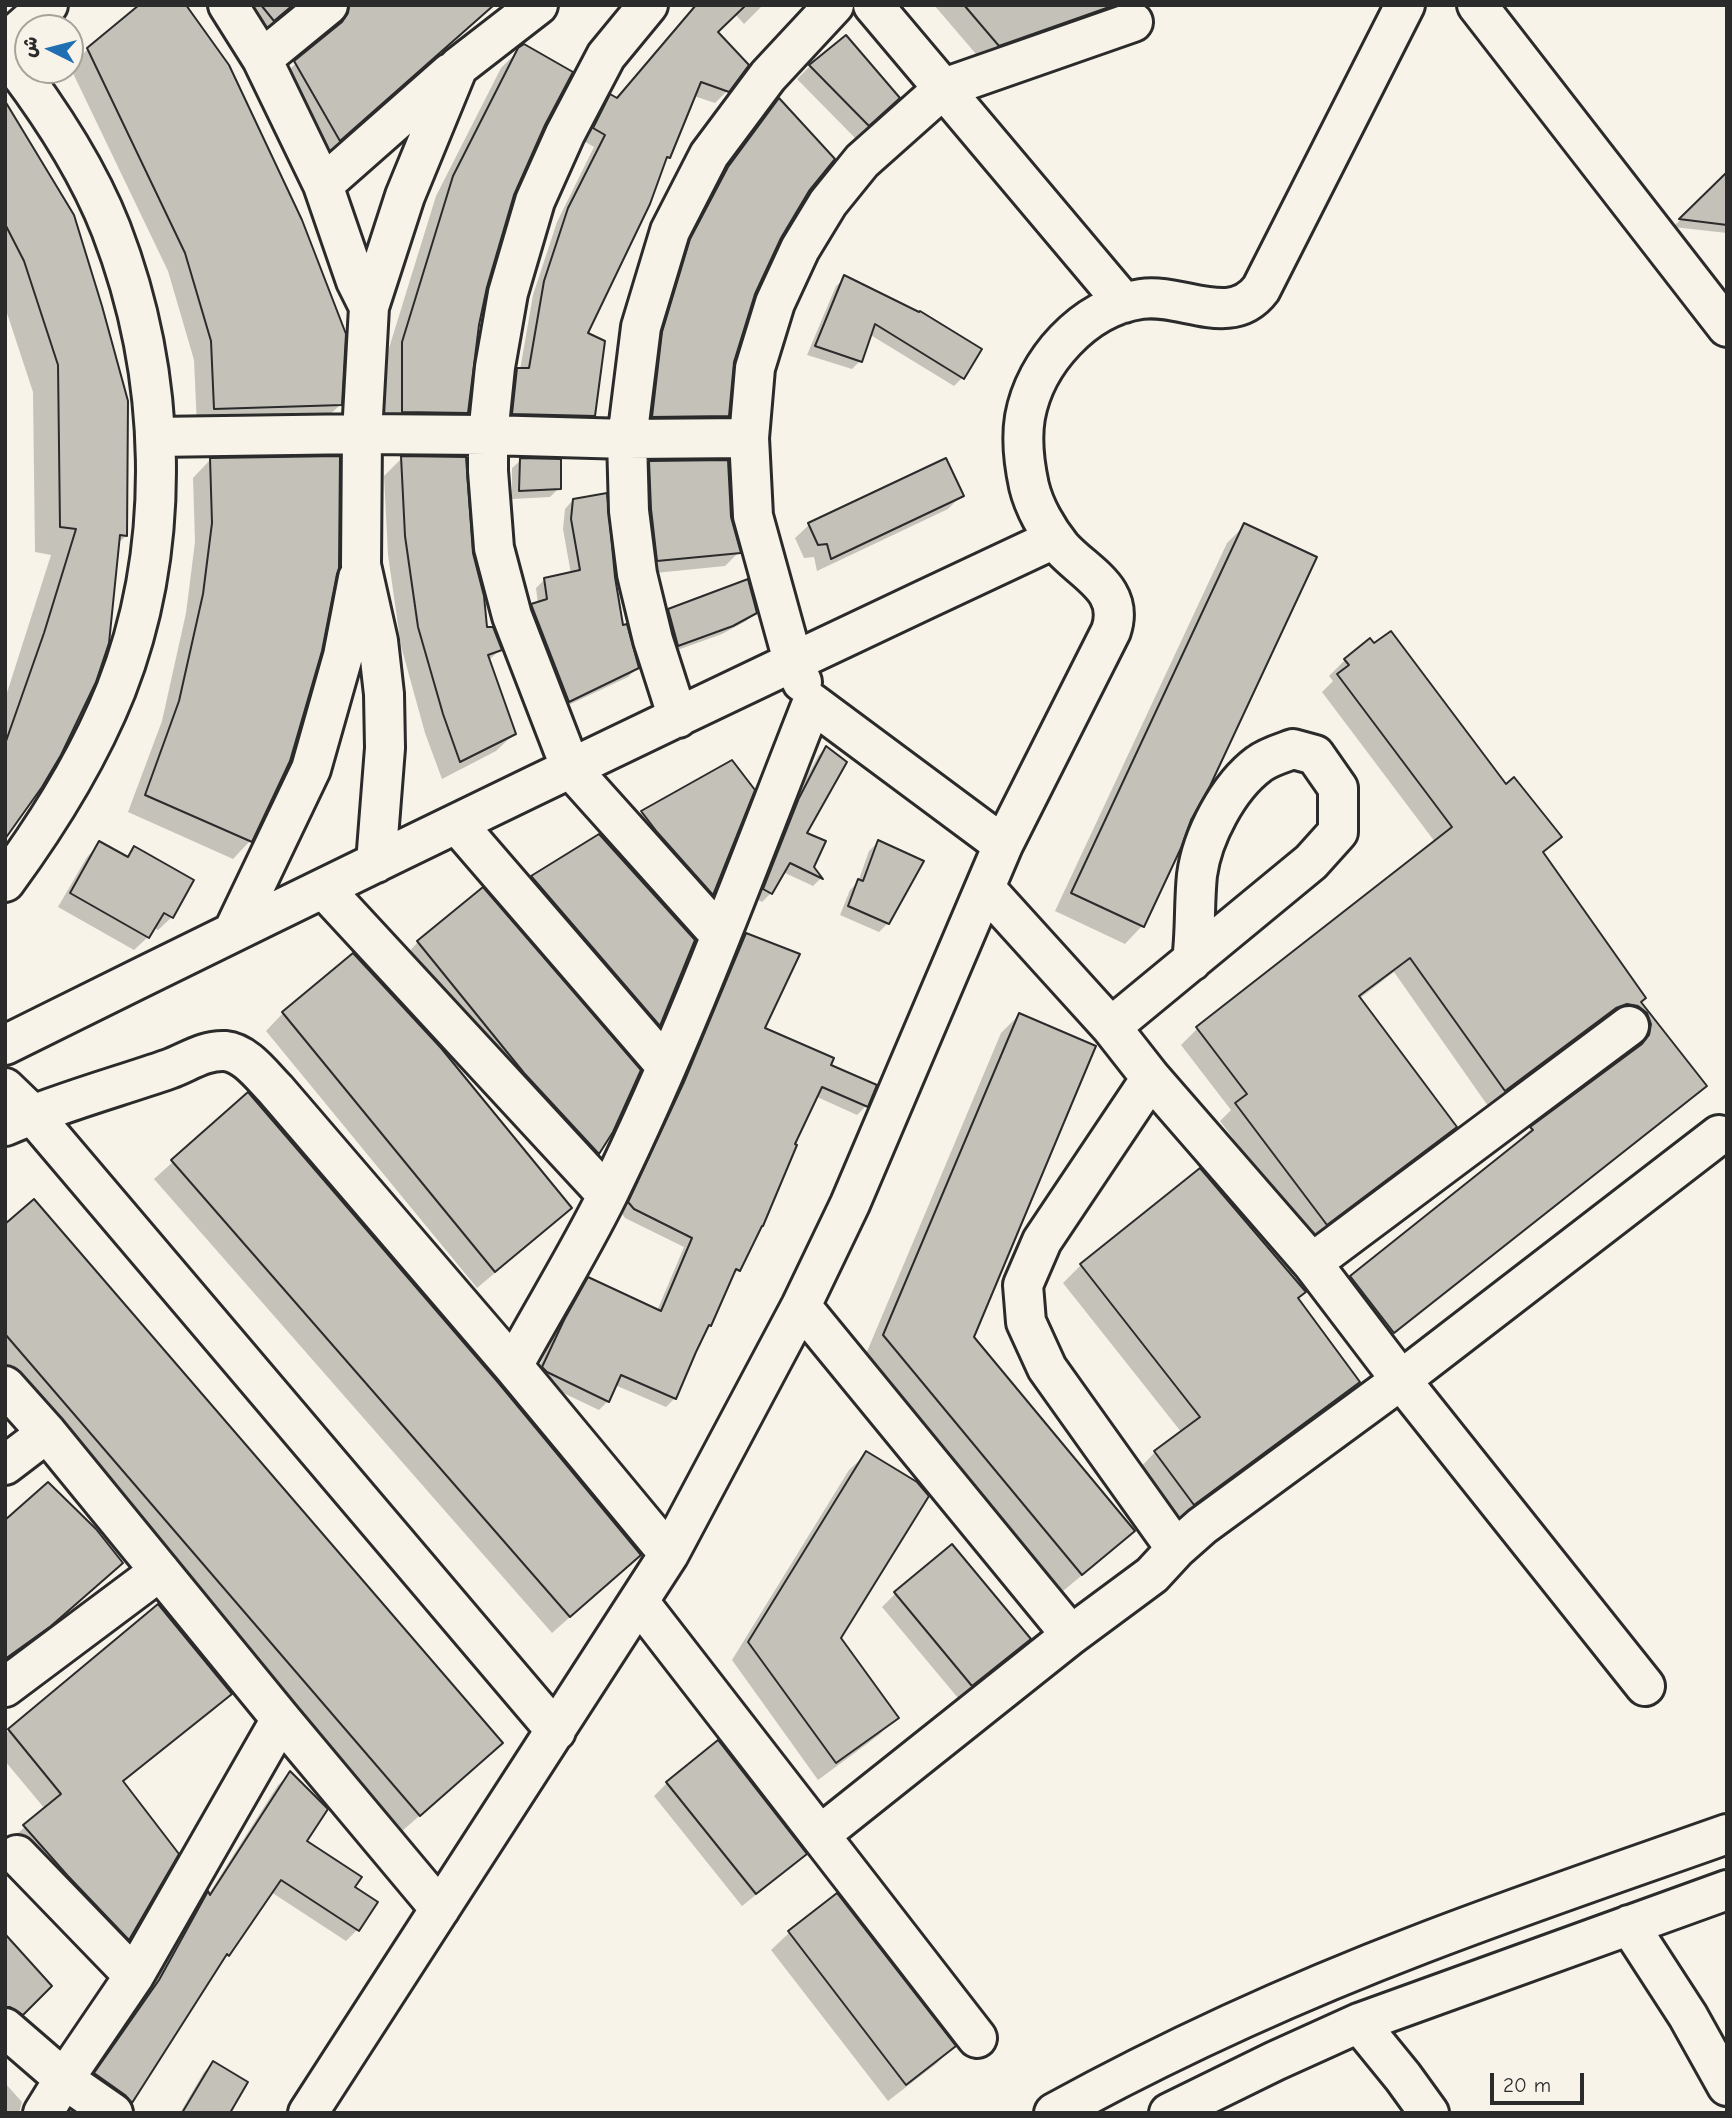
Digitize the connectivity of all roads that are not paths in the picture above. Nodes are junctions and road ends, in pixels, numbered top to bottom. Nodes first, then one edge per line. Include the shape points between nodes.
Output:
1 (48, 5) edge
2 (228, 5) edge
3 (328, 5) edge
4 (538, 5) edge
5 (648, 5) edge
6 (834, 5) edge
7 (873, 5) edge
8 (1405, 5) edge
9 (1477, 5) edge
10 (1134, 11) edge
11 (5, 43) edge
12 (5, 53) edge
13 (262, 59) junction
14 (458, 67) junction
15 (944, 88) junction
16 (323, 185) junction
17 (1124, 303) junction
18 (369, 307) junction
19 (1724, 318) edge
20 (362, 434) junction
21 (488, 435) junction
22 (155, 437) junction
23 (749, 438) junction
24 (627, 439) junction
25 (1054, 539) junction
26 (361, 565) junction
27 (793, 661) junction
28 (811, 703) junction
29 (678, 718) junction
30 (571, 769) junction
31 (457, 824) junction
32 (1003, 845) junction
33 (376, 863) junction
34 (5, 882) edge
35 (985, 887) junction
36 (324, 889) junction
37 (233, 932) junction
38 (720, 935) junction
39 (1192, 961) junction
40 (1629, 1026) dead end
41 (1111, 1027) junction
42 (5, 1045) edge
43 (666, 1066) junction
44 (1151, 1078) junction
45 (14, 1110) edge
46 (1719, 1135) dead end
47 (607, 1195) junction
48 (1312, 1263) junction
49 (801, 1306) junction
50 (513, 1366) junction
51 (1401, 1380) junction
52 (5, 1386) edge
53 (47, 1433) junction
54 (5, 1465) edge
55 (1176, 1549) junction
56 (669, 1554) junction
57 (160, 1571) junction
58 (639, 1602) junction
59 (1071, 1635) junction
60 (1645, 1686) dead end
61 (5, 1687) edge
62 (281, 1719) junction
63 (556, 1731) junction
64 (1727, 1834) edge
65 (820, 1835) junction
66 (9, 1855) edge
67 (1727, 1890) edge
68 (440, 1909) junction
69 (1629, 1925) junction
70 (134, 1976) junction
71 (1359, 2024) junction
72 (5, 2028) edge
73 (977, 2038) dead end
74 (64, 2079) junction
75 (1727, 2086) edge
76 (43, 2113) edge
77 (113, 2113) edge
78 (308, 2113) edge
79 (1054, 2113) edge
80 (1169, 2113) edge
81 (1429, 2113) edge

1 - 11 street
2 - 13 street
3 - 13 street
4 - 14 street
5 - 21 street via 606,56 535,201 508,293
6 - 24 street via 768,76 709,155 670,231 641,327
7 - 15 street
8 - 17 street via 1254,299 1233,309 1157,298
9 - 19 street
10 - 15 street
12 - 22 street via 60,129 110,228 137,314
13 - 16 street
14 - 16 street
14 - 18 street via 405,196
15 - 17 street
15 - 23 street via 862,161 828,203 800,249 775,303 755,368
16 - 18 street
17 - 25 street via 1100,314 1069,338 1044,368 1033,391 1023,442 1025,467 1031,493
18 - 20 street
20 - 21 street
20 - 22 street
20 - 26 street
21 - 24 street
21 - 30 street via 494,548 512,616
22 - 34 street via 150,563 116,690 83,763 42,832
23 - 24 street
23 - 27 street via 753,516
24 - 29 street via 637,575
25 - 27 street
25 - 32 street via 1105,587 1115,620
26 - 33 street via 378,640 384,694
26 - 37 street via 343,656 311,769
27 - 28 street
27 - 29 street
28 - 32 street
28 - 38 street
29 - 30 street
30 - 31 street
30 - 38 street
31 - 33 street
31 - 43 street
32 - 35 street
33 - 36 street
35 - 41 street
35 - 49 street via 850,1204
36 - 37 street
36 - 47 street
37 - 42 street
38 - 43 street
39 - 39 street via 1311,862 1338,832 1338,788 1315,755 1293,748 1259,763 1231,792 1209,833 1198,874
39 - 41 street
40 - 48 street
41 - 44 street
43 - 47 street
44 - 48 street
44 - 55 street via 1042,1241 1023,1285 1026,1322 1047,1368
45 - 50 street via 173,1068 203,1054 227,1051 248,1061
45 - 63 street
46 - 51 street
47 - 50 street
48 - 51 street
49 - 56 street
49 - 59 street
50 - 56 street
51 - 55 street
51 - 60 street
52 - 53 street
53 - 54 street
53 - 57 street
55 - 59 street via 1152,1575
56 - 58 street
57 - 61 street
57 - 62 street
58 - 63 street
58 - 65 street
59 - 65 street
62 - 68 street
62 - 70 street
63 - 68 street
64 - 79 street via 1538,1900 1301,1993
65 - 73 street
66 - 70 street
67 - 69 street
68 - 78 street
69 - 71 street
69 - 75 street
70 - 74 street
71 - 80 street
71 - 81 street
72 - 74 street
74 - 76 street
74 - 77 street

